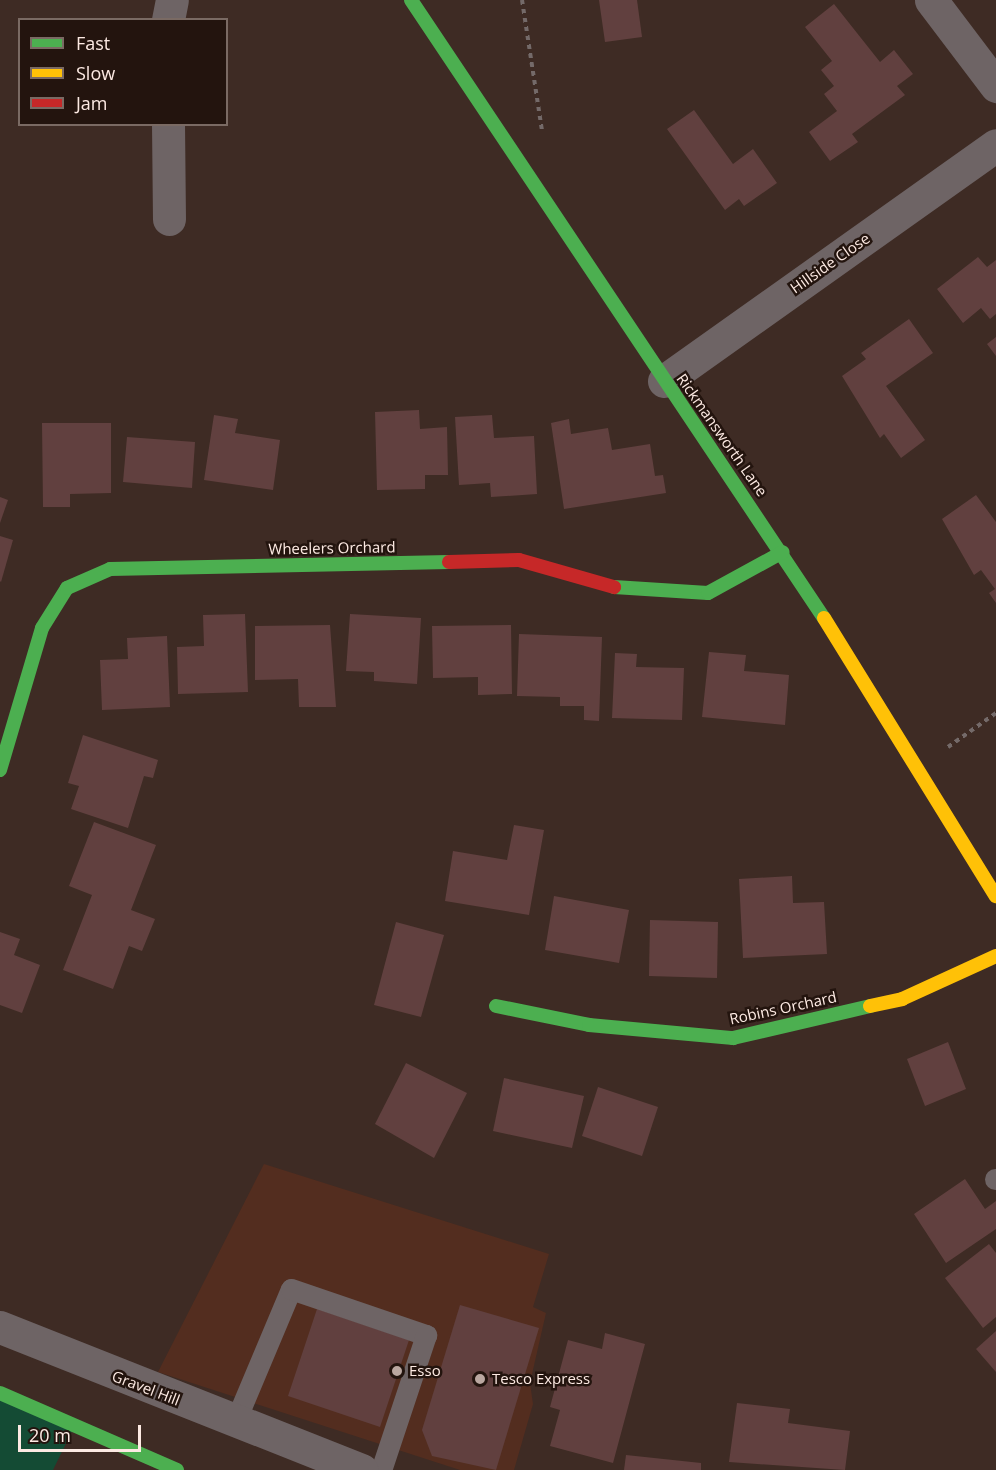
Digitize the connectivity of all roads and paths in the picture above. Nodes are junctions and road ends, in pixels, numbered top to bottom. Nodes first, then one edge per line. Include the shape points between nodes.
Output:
1 (172, 0) edge
2 (411, 0) edge
3 (522, 0) edge
4 (931, 0) edge
5 (168, 18) edge
6 (996, 86) edge
7 (168, 126) edge
8 (543, 136) dead end
9 (996, 145) edge
10 (168, 219) dead end
11 (664, 381) junction
12 (783, 552) junction
13 (996, 713) edge
14 (918, 768) junction
15 (0, 770) edge
16 (996, 896) edge
17 (996, 956) edge
18 (496, 1006) dead end
19 (0, 1327) edge
20 (0, 1393) edge
21 (235, 1422) junction
22 (177, 1470) edge
23 (362, 1470) edge
24 (381, 1470) edge

1 - 5 street
2 - 11 main road, Rickmansworth Lane
3 - 8 path
4 - 6 street
7 - 10 street
9 - 11 street, Hillside Close
11 - 12 main road, Rickmansworth Lane
12 - 14 main road, Rickmansworth Lane
12 - 15 main road, Wheelers Orchard via 708,593 625,590 519,560 110,569 67,588 42,628
13 - 14 path
14 - 16 main road, Rickmansworth Lane
17 - 18 main road, Robins Orchard via 902,999 733,1038 589,1025
19 - 21 street, Gravel Hill
20 - 22 main road
21 - 23 street, Gravel Hill
21 - 24 lane via 291,1288 426,1335

